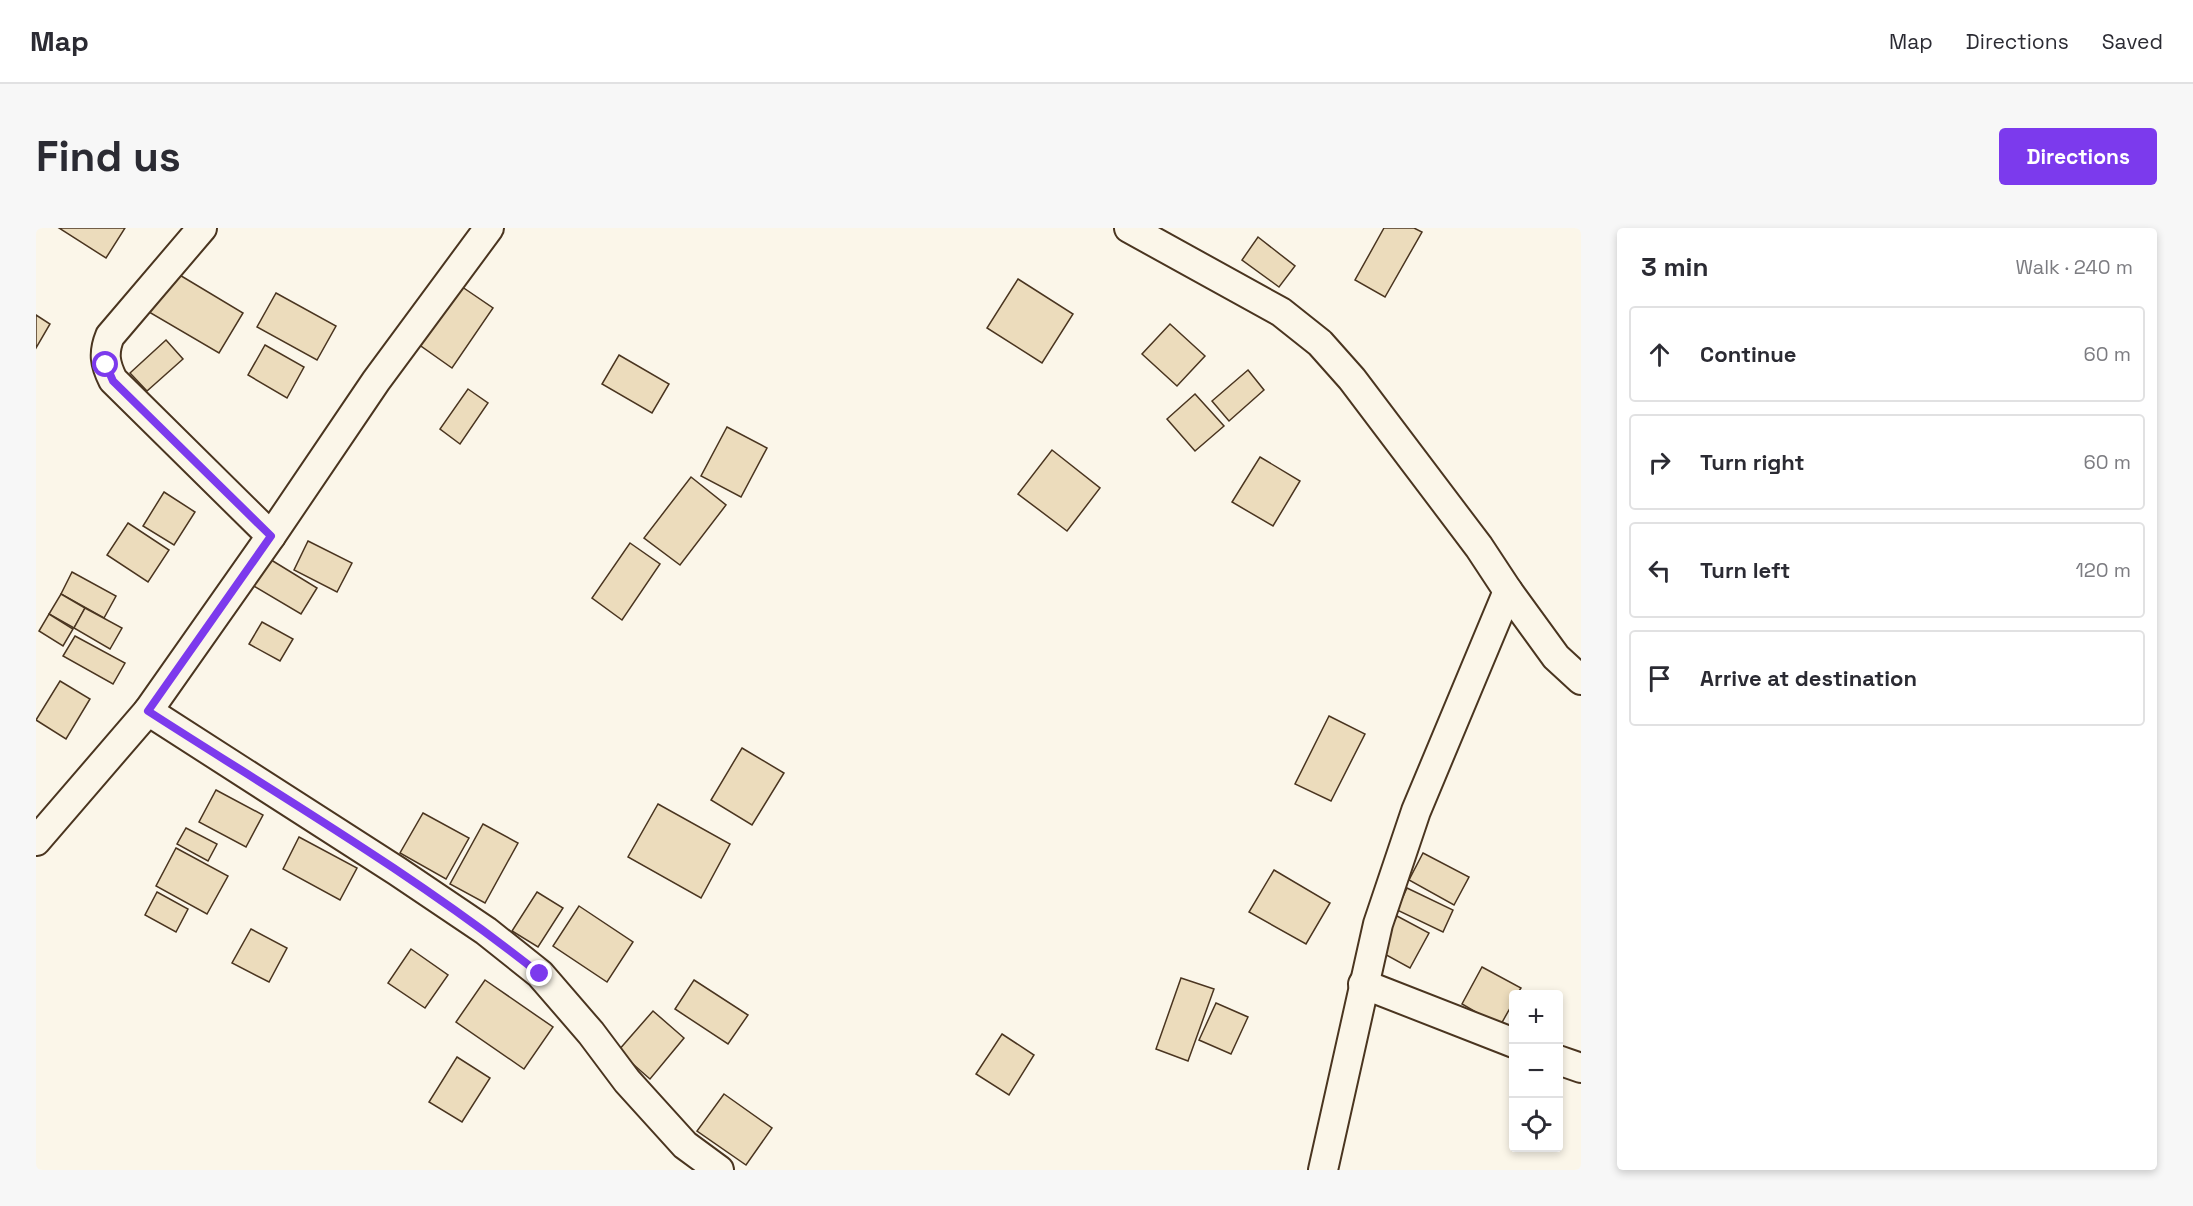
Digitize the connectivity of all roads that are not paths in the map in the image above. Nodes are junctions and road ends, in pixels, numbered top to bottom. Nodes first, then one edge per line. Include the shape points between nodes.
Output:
1 (202, 228) edge
2 (489, 228) edge
3 (1129, 228) edge
4 (271, 536) junction
5 (1508, 591) junction
6 (1581, 680) edge
7 (148, 711) junction
8 (36, 841) edge
9 (1363, 984) junction
10 (1509, 1040) edge
11 (1563, 1062) edge
12 (1581, 1068) edge
13 (719, 1170) edge
14 (1323, 1170) edge

1 - 4 street via 110,336 105,350 106,365 113,381
2 - 4 street via 376,381
3 - 5 street via 1281,312 1320,343 1444,500
4 - 7 street
5 - 6 street via 1556,657
5 - 9 street via 1416,811 1378,924
7 - 8 street
7 - 13 street via 397,871 486,931 540,974 678,1137
9 - 10 street
9 - 14 street
11 - 12 street

